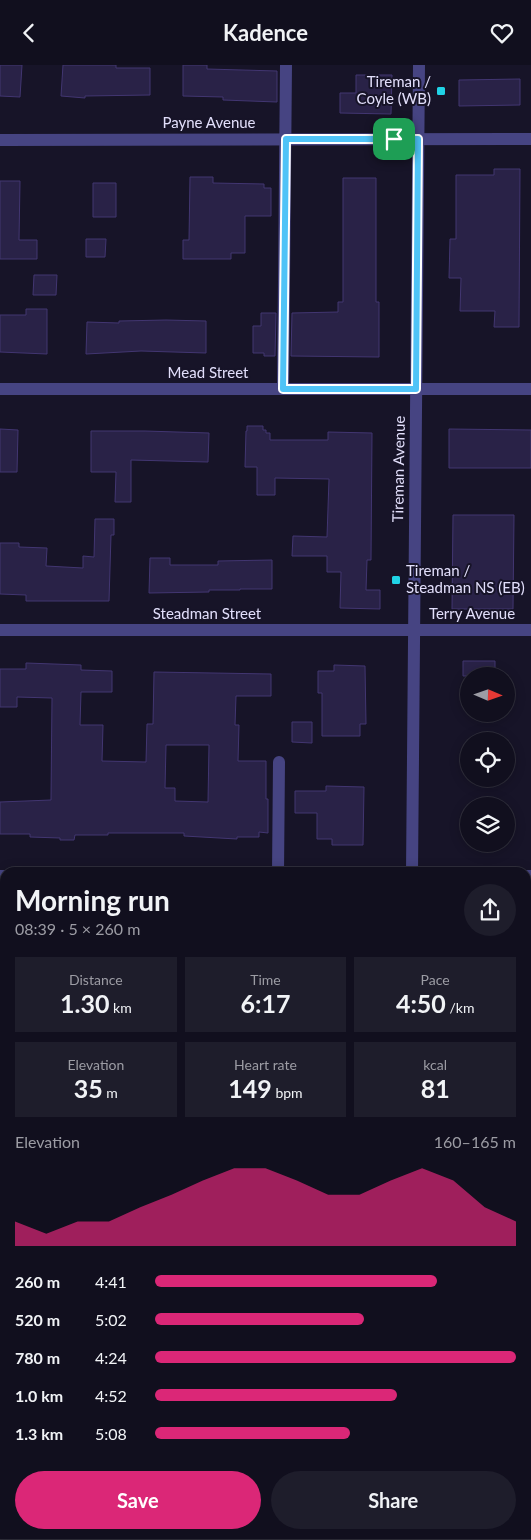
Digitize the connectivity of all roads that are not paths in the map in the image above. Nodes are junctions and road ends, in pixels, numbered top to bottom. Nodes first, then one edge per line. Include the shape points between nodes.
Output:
1 (286, 65) edge
2 (419, 65) edge
3 (286, 139) junction
4 (418, 139) junction
5 (531, 139) edge
6 (0, 140) edge
7 (0, 389) edge
8 (283, 389) junction
9 (416, 389) junction
10 (531, 389) edge
11 (0, 630) edge
12 (414, 630) junction
13 (531, 630) edge
14 (279, 761) dead end
15 (278, 867) edge
16 (412, 867) edge

1 - 3 street
2 - 4 street, Tireman Avenue
3 - 4 street, Payne Avenue
3 - 6 street, Payne Avenue
3 - 8 street
4 - 5 street, Payne Avenue
4 - 9 street, Tireman Avenue
7 - 8 street, Mead Street
8 - 9 street, Mead Street
9 - 10 street, Mead Street
9 - 12 street, Tireman Avenue
11 - 12 street, Steadman Street
12 - 13 street, Terry Avenue
12 - 16 street, Tireman Avenue
14 - 15 street

